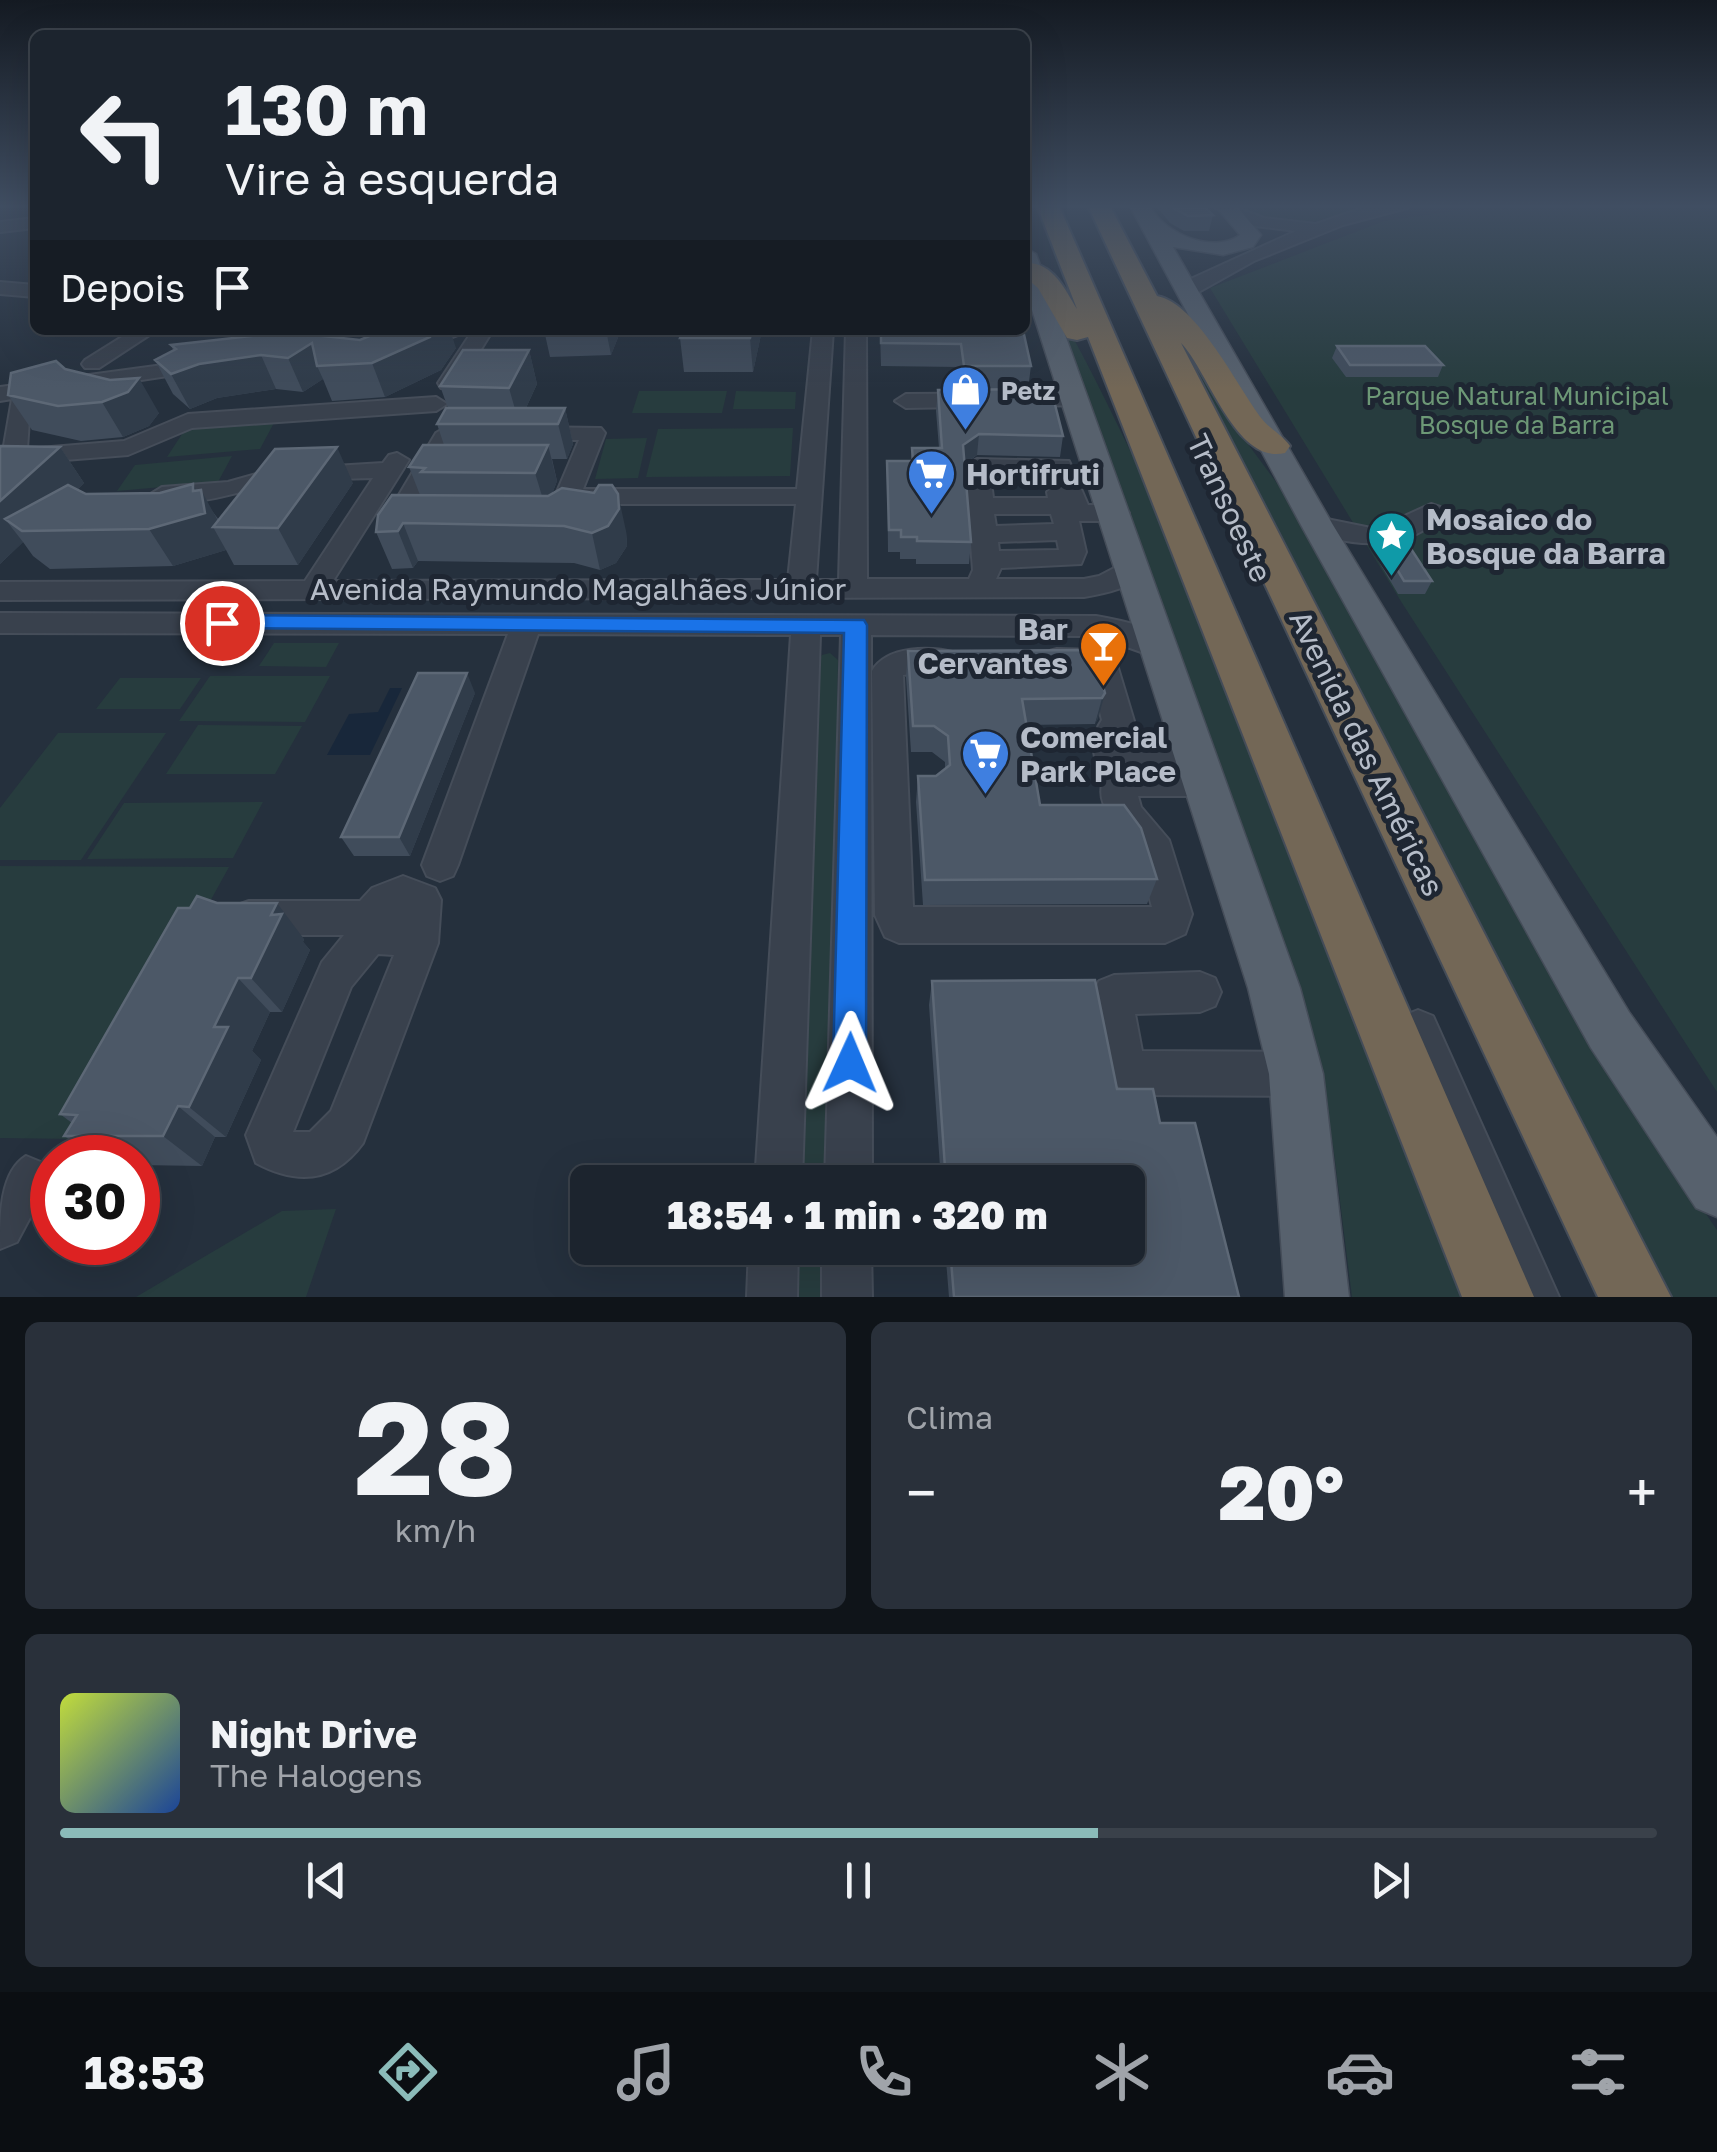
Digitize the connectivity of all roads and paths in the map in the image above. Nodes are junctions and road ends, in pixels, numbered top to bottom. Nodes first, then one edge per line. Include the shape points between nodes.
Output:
1 (1033, 269) edge
2 (1074, 269) edge
3 (1086, 269) edge
4 (1117, 269) edge
5 (1176, 269) edge
6 (1224, 269) edge
7 (1030, 270) edge
8 (1129, 270) joint
9 (0, 288) edge
10 (30, 290) edge
11 (1188, 290) junction
12 (139, 335) edge
13 (300, 335) edge
14 (420, 335) edge
15 (480, 335) edge
16 (824, 335) edge
17 (856, 335) edge
18 (242, 343) edge
19 (205, 348) edge
20 (262, 357) edge
21 (223, 363) edge
22 (92, 364) junction
23 (9, 396) edge
24 (1076, 400) junction
25 (906, 401) dead end
26 (436, 404) junction
27 (419, 426) dead end
28 (1273, 446) junction
29 (344, 454) dead end
30 (391, 470) junction
31 (426, 470) junction
32 (464, 470) edge
33 (1158, 472) junction
34 (978, 494) junction
35 (810, 496) junction
36 (139, 497) edge
37 (568, 497) junction
38 (653, 502) dead end
39 (686, 502) dead end
40 (1430, 512) dead end
41 (1116, 513) junction
42 (1317, 525) junction
43 (985, 547) junction
44 (1134, 569) junction
45 (315, 588) junction
46 (0, 590) edge
47 (977, 590) junction
48 (804, 606) junction
49 (854, 608) junction
50 (0, 623) edge
51 (528, 623) junction
52 (981, 625) junction
53 (1161, 649) junction
54 (979, 660) edge
55 (1016, 660) edge
56 (1202, 772) junction
57 (1116, 773) junction
58 (418, 909) junction
59 (248, 918) edge
60 (372, 925) junction
61 (1200, 992) dead end
62 (1296, 1074) junction
63 (779, 1165) edge
64 (848, 1165) edge
65 (26, 1180) dead end
66 (1717, 1186) edge
67 (0, 1225) edge
68 (773, 1265) edge
69 (847, 1265) edge
70 (1308, 1287) edge
71 (772, 1297) edge
72 (847, 1297) edge
73 (1498, 1297) edge
74 (1534, 1297) edge
75 (1601, 1297) edge
76 (1635, 1297) edge

1 - 33 highway via 1118,394 1148,464
2 - 33 highway
3 - 74 street, Transoeste
4 - 75 street, Transoeste
5 - 11 main road, Avenida das Américas
6 - 11 street
7 - 24 main road
8 - 28 highway via 1202,347 1252,429
8 - 76 highway, Avenida das Américas
9 - 10 street
11 - 28 main road, Avenida das Américas
12 - 22 street
13 - 18 street
14 - 20 street
15 - 26 street
16 - 35 street
17 - 49 street
19 - 22 street
21 - 23 street
22 - 23 street
23 - 26 street via 14,457 24,458 138,445 188,420
24 - 25 street
24 - 41 main road
26 - 27 street
28 - 42 main road, Avenida das Américas
29 - 30 street via 393,451 398,456
30 - 36 street via 305,473 230,489
30 - 45 street
31 - 32 street
31 - 37 street via 396,520 558,521
31 - 37 street via 448,432 592,434 568,470
33 - 73 highway
34 - 41 street via 977,466 1055,464 1078,513
34 - 43 street
34 - 43 street via 1048,481 1058,488 1066,519
35 - 37 street
35 - 48 street
38 - 39 street
40 - 42 street via 1392,538
41 - 44 main road
42 - 66 main road, Avenida das Américas via 1610,1030
43 - 47 street via 987,570
44 - 47 street, Avenida Raymundo Magalhães Júnior via 1084,588
44 - 53 main road
45 - 46 street, Avenida Raymundo Magalhães Júnior
45 - 48 street, Avenida Raymundo Magalhães Júnior via 364,581
47 - 49 street, Avenida Raymundo Magalhães Júnior
47 - 52 street
48 - 49 street, Avenida Raymundo Magalhães Júnior
48 - 51 street, Avenida Raymundo Magalhães Júnior
48 - 63 street
49 - 52 street, Avenida Raymundo Magalhães Júnior
49 - 64 street
50 - 51 street, Avenida Raymundo Magalhães Júnior
51 - 58 street via 440,866
52 - 53 street, Avenida Raymundo Magalhães Júnior via 1096,626
53 - 56 main road
54 - 57 street via 906,661 888,671 899,925 1172,922 1151,840 1124,814
55 - 57 street via 1104,666 1118,720 1110,733
56 - 57 street
56 - 62 main road
58 - 60 street via 399,937 383,939
58 - 60 street via 418,943 347,1127 328,1148 290,1158 272,1148 269,1135 336,975
59 - 60 street
61 - 62 street via 1114,995 1124,1067
62 - 70 main road
65 - 67 street
68 - 71 street
69 - 72 street

